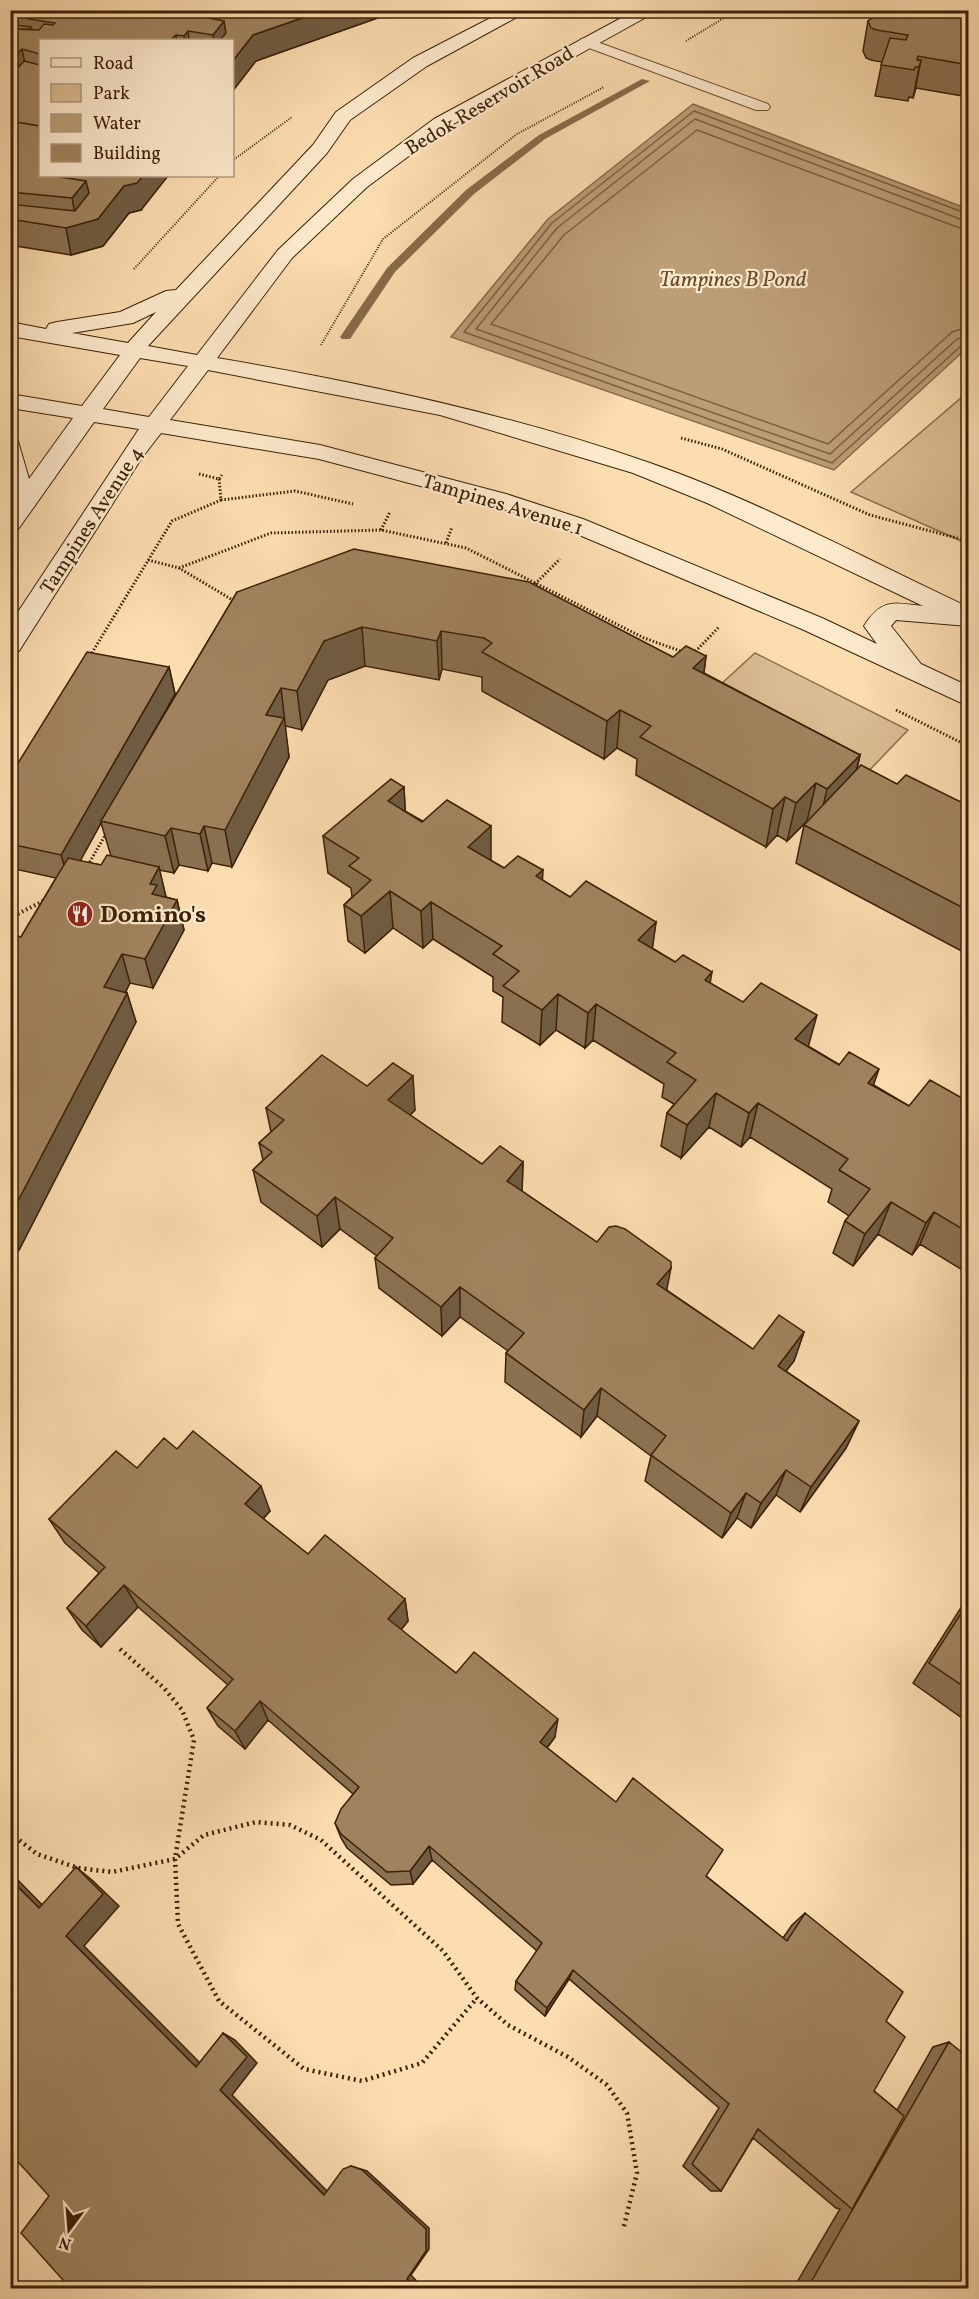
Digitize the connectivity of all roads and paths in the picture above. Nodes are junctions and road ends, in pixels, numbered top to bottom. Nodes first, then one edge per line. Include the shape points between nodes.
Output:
1 (521, 10) edge
2 (650, 10) edge
3 (723, 10) edge
4 (737, 10) edge
5 (732, 14) junction
6 (586, 42) junction
7 (648, 63) junction
8 (762, 107) dead end
9 (218, 177) edge
10 (133, 270) dead end
11 (186, 290) junction
12 (20, 330) edge
13 (317, 351) dead end
14 (133, 352) junction
15 (201, 363) junction
16 (10, 400) edge
17 (87, 414) junction
18 (154, 425) junction
19 (10, 446) edge
20 (219, 479) dead end
21 (221, 500) junction
22 (357, 504) dead end
23 (378, 509) dead end
24 (390, 512) junction
25 (17, 514) edge
26 (400, 514) dead end
27 (870, 515) dead end
28 (442, 524) dead end
29 (381, 531) junction
30 (969, 540) edge
31 (446, 543) junction
32 (556, 555) dead end
33 (148, 560) junction
34 (179, 568) junction
35 (535, 584) junction
36 (231, 613) edge
37 (969, 618) edge
38 (711, 620) dead end
39 (10, 645) edge
40 (86, 663) edge
41 (917, 673) junction
42 (969, 697) edge
43 (893, 709) dead end
44 (969, 746) edge
45 (108, 830) edge
46 (84, 871) edge
47 (49, 897) edge
48 (10, 918) edge
49 (120, 1649) dead end
50 (10, 1833) edge
51 (175, 1859) junction
52 (477, 1998) junction
53 (623, 2230) dead end

1 - 11 main road via 420,62 343,116 320,149
2 - 6 main road, Bedok Reservoir Road
3 - 5 path
4 - 5 path
5 - 7 path
6 - 7 lane
6 - 15 main road, Bedok Reservoir Road via 441,123 360,183 285,254
7 - 8 lane
7 - 13 path via 518,134 383,238
9 - 10 path
11 - 12 main road via 125,318
11 - 14 main road
12 - 14 main road
14 - 15 main road
14 - 17 main road
15 - 18 main road, Bedok Reservoir Road
15 - 37 main road via 445,409 641,468 716,498
16 - 17 main road, Tampines Avenue 1
17 - 18 main road, Tampines Avenue 1
17 - 25 main road
18 - 39 main road, Tampines Avenue 4
18 - 41 main road, Tampines Avenue 1 via 320,453 563,520 813,624
19 - 25 main road
20 - 21 path
21 - 22 path via 295,491
21 - 33 path via 172,520
23 - 24 path
24 - 26 path
24 - 29 path
27 - 30 path
28 - 31 path via 452,527
29 - 31 path
29 - 34 path via 271,533
31 - 35 path via 466,548
32 - 35 path via 561,557
33 - 34 path
33 - 40 path
34 - 36 path via 237,602
35 - 38 path via 644,638 692,655 721,624
37 - 41 main road via 890,611 877,626
41 - 42 main road, Tampines Avenue 1
43 - 44 path
45 - 46 path
47 - 48 path
49 - 51 path via 183,1710 194,1740
50 - 51 path via 37,1854 78,1868 112,1872
51 - 52 path via 204,1835 256,1822 290,1824 321,1840 443,1951
51 - 52 path via 178,1924 219,2001 304,2070 362,2081 422,2063
52 - 53 path via 508,2025 568,2057 607,2085 627,2114 637,2173

